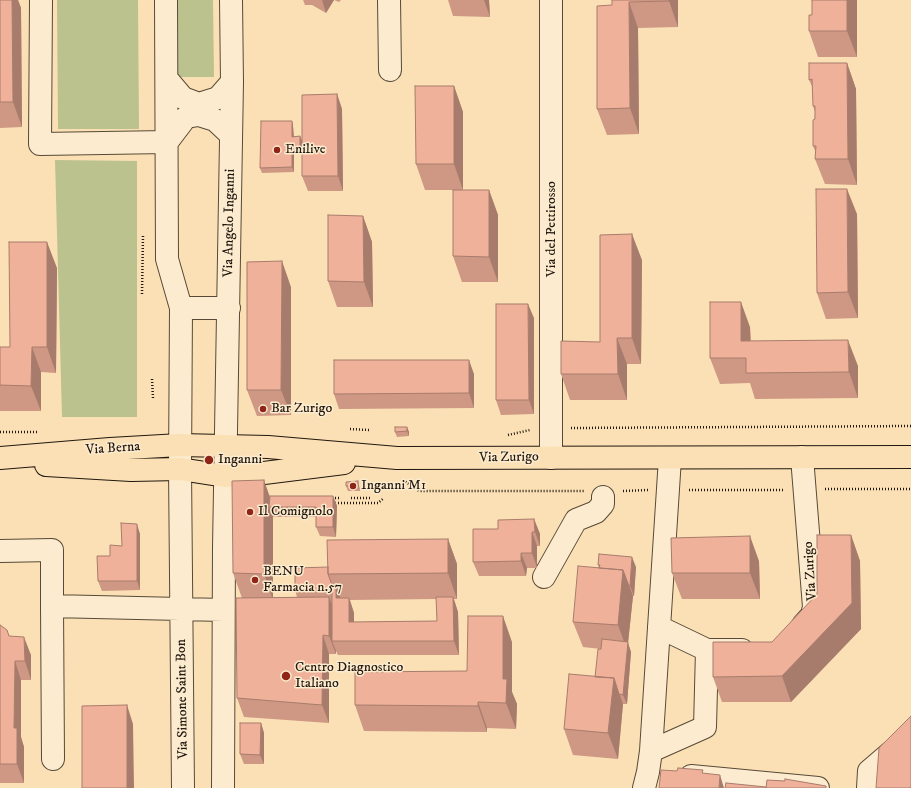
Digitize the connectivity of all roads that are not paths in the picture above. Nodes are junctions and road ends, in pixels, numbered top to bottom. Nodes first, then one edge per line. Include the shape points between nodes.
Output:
1 (41, 0) edge
2 (166, 0) edge
3 (231, 0) edge
4 (389, 0) edge
5 (551, 0) edge
6 (390, 70) dead end
7 (167, 79) junction
8 (232, 82) junction
9 (231, 135) junction
10 (167, 142) junction
11 (180, 308) junction
12 (229, 308) junction
13 (180, 445) junction
14 (226, 447) junction
15 (802, 457) junction
16 (911, 457) edge
17 (0, 458) edge
18 (397, 458) junction
19 (552, 458) junction
20 (670, 458) junction
21 (0, 463) edge
22 (180, 469) junction
23 (225, 476) junction
24 (602, 493) road end
25 (0, 551) edge
26 (544, 577) dead end
27 (52, 606) junction
28 (182, 609) junction
29 (223, 610) junction
30 (659, 627) junction
31 (792, 636) edge
32 (762, 649) edge
33 (707, 650) junction
34 (911, 735) edge
35 (53, 759) dead end
36 (656, 771) edge
37 (183, 788) edge
38 (223, 788) edge
39 (818, 788) edge
40 (868, 788) edge

1 - 10 street via 40,144
2 - 7 street
3 - 8 street, Via Angelo Inganni
4 - 6 street
5 - 19 street, Via del Pettirosso
7 - 8 street via 183,98 199,104 218,98
7 - 10 street
8 - 9 street, Via Angelo Inganni
9 - 10 street via 215,120 199,115 186,117
9 - 12 street, Via Angelo Inganni
10 - 11 street via 167,259
11 - 12 street
11 - 13 street
12 - 14 street, Via Angelo Inganni
13 - 14 main road, Via Berna
13 - 17 main road, Via Berna
13 - 22 street, Via Simone Saint Bon
14 - 18 main road, Via Zurigo via 268,446
14 - 23 street
15 - 16 main road, Via Zurigo
15 - 20 main road, Via Zurigo
15 - 31 street, Via Zurigo via 814,607 812,615
18 - 19 main road, Via Zurigo
18 - 23 main road, Via Zurigo
19 - 20 main road, Via Zurigo
20 - 30 street
21 - 22 main road, Via Berna via 131,470
22 - 23 main road, Via Berna
22 - 28 street, Via Simone Saint Bon
23 - 29 street
24 - 26 street via 603,504 596,512 576,520
25 - 27 street via 52,550
27 - 28 street
27 - 35 street
28 - 29 street
28 - 37 street, Via Simone Saint Bon
29 - 38 street
30 - 33 street
30 - 36 street
32 - 33 street
33 - 36 street via 706,728
34 - 40 street via 869,771
36 - 39 street

